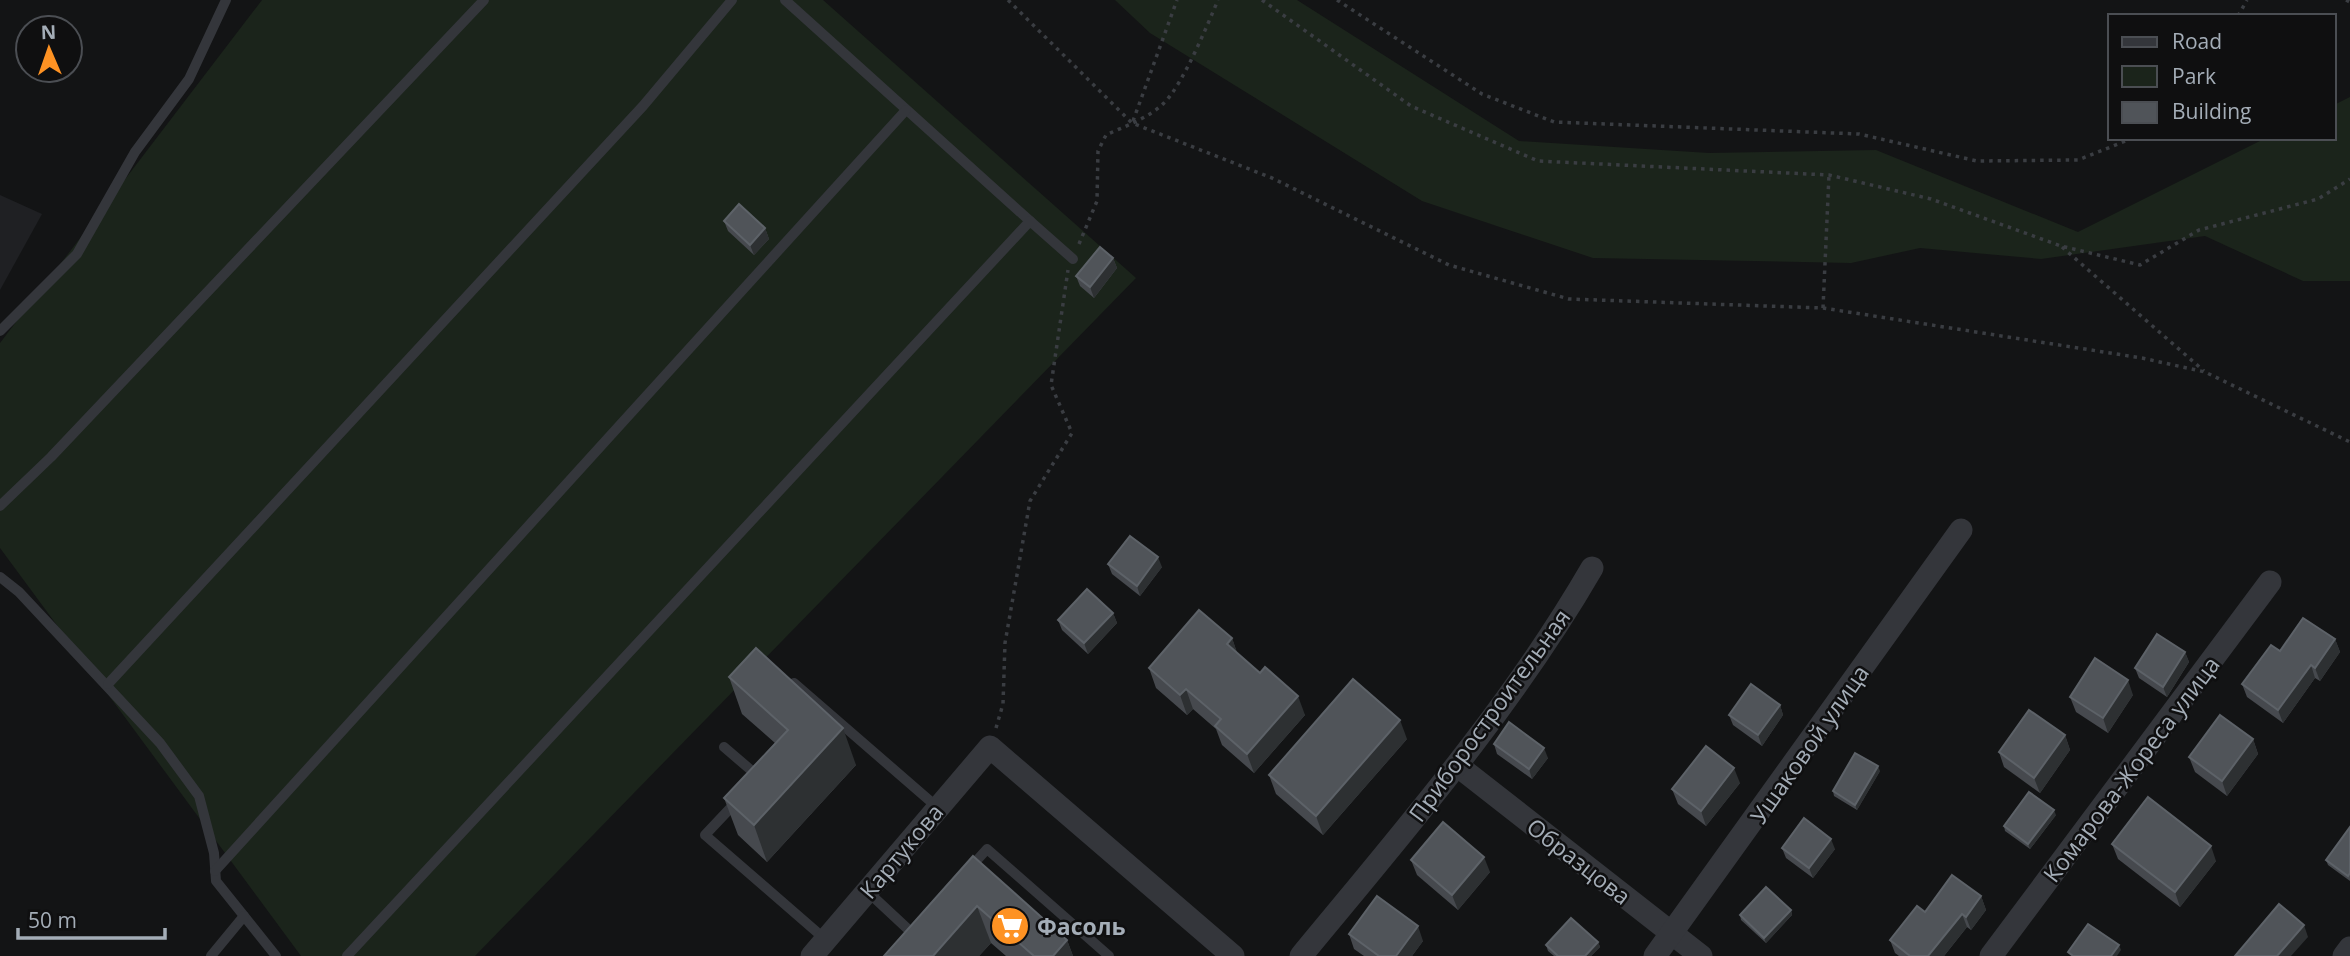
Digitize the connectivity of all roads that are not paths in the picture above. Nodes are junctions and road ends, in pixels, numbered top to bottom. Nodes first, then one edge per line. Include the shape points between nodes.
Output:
1 (226, 0) edge
2 (484, 0) edge
3 (732, 0) edge
4 (785, 0) edge
5 (906, 110) junction
6 (1030, 220) junction
7 (1073, 259) road end
8 (0, 331) edge
9 (0, 506) edge
10 (1961, 530) dead end
11 (1592, 568) dead end
12 (0, 577) edge
13 (2270, 582) dead end
14 (794, 683) edge
15 (108, 684) junction
16 (724, 747) dead end
17 (1458, 766) junction
18 (937, 807) junction
19 (215, 871) junction
20 (962, 876) edge
21 (867, 891) junction
22 (928, 914) edge
23 (244, 916) junction
24 (1674, 934) junction
25 (819, 948) edge
26 (2350, 948) edge
27 (211, 956) edge
28 (276, 956) edge
29 (347, 956) edge
30 (1109, 956) edge
31 (1233, 956) edge
32 (1301, 956) edge
33 (1655, 956) edge
34 (1701, 956) edge
35 (1992, 956) edge
36 (2344, 956) edge

1 - 8 lane via 189,79 135,152 77,254
2 - 9 lane
3 - 15 lane via 643,106
4 - 5 lane
5 - 6 lane
5 - 19 lane
6 - 7 lane
6 - 29 lane
10 - 24 street, Ушаковой улица
11 - 17 street, Приборостроительная
12 - 15 lane
13 - 35 street, Комарова-Жореса улица
14 - 18 lane
15 - 19 lane via 199,796
16 - 25 lane via 758,777 705,835
17 - 24 street, Образцова
17 - 32 street, Приборостроительная
18 - 21 street, Картукова
18 - 31 street, Картукова via 990,747
19 - 23 lane via 216,881
20 - 30 lane via 987,849
21 - 22 lane via 907,936
21 - 25 street, Картукова
23 - 27 lane
23 - 28 lane
24 - 33 street, Ушаковой улица
24 - 34 street, Образцова
26 - 36 street

